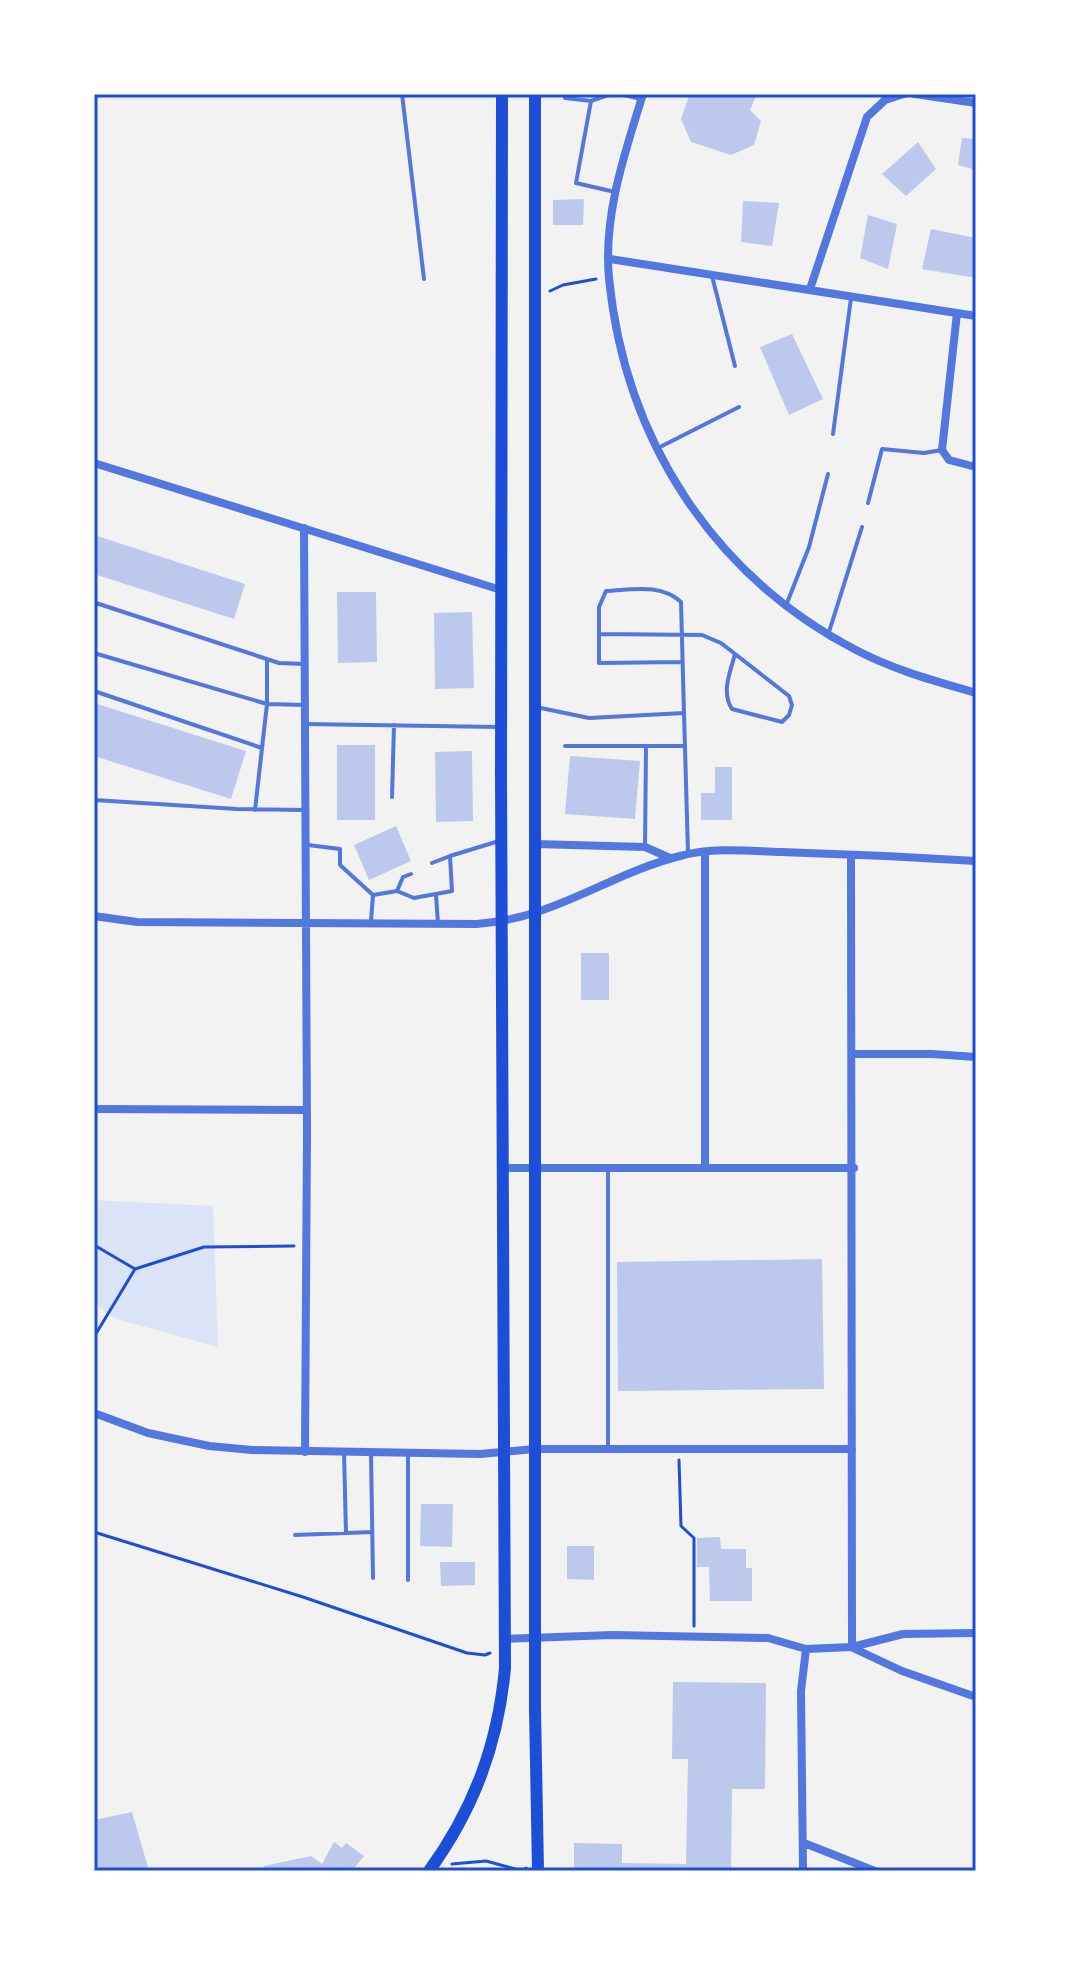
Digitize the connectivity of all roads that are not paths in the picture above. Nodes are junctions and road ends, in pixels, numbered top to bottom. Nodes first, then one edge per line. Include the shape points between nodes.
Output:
1 (402, 94) edge
2 (502, 94) edge
3 (535, 94) edge
4 (565, 94) edge
5 (611, 94) edge
6 (620, 94) edge
7 (904, 94) edge
8 (915, 94) edge
9 (642, 96) edge
10 (591, 101) junction
11 (976, 103) edge
12 (616, 192) junction
13 (610, 259) junction
14 (711, 274) junction
15 (424, 279) dead end
16 (810, 289) junction
17 (851, 296) junction
18 (957, 313) junction
19 (976, 316) edge
20 (735, 366) dead end
21 (739, 407) dead end
22 (833, 434) dead end
23 (656, 450) junction
24 (942, 450) junction
25 (94, 463) edge
26 (976, 467) edge
27 (828, 474) dead end
28 (868, 503) dead end
29 (862, 527) dead end
30 (304, 528) junction
31 (501, 590) junction
32 (786, 605) junction
33 (94, 610) edge
34 (599, 634) junction
35 (682, 634) junction
36 (828, 634) junction
37 (94, 653) edge
38 (735, 654) junction
39 (267, 659) junction
40 (682, 662) junction
41 (304, 664) junction
42 (94, 691) edge
43 (976, 693) edge
44 (267, 704) junction
45 (304, 705) junction
46 (534, 707) junction
47 (684, 713) junction
48 (303, 724) junction
49 (394, 725) junction
50 (501, 727) junction
51 (565, 746) dead end
52 (646, 746) junction
53 (683, 746) junction
54 (262, 748) junction
55 (392, 797) dead end
56 (94, 800) edge
57 (255, 810) junction
58 (304, 810) junction
59 (502, 840) junction
60 (305, 844) junction
61 (535, 844) junction
62 (645, 847) junction
63 (705, 852) junction
64 (688, 853) junction
65 (851, 855) junction
66 (450, 856) junction
67 (670, 858) junction
68 (976, 861) edge
69 (432, 863) dead end
70 (411, 874) dead end
71 (397, 891) junction
72 (373, 895) junction
73 (436, 895) junction
74 (535, 914) junction
75 (94, 916) edge
76 (503, 922) junction
77 (306, 923) junction
78 (370, 924) junction
79 (438, 924) junction
80 (853, 1054) junction
81 (976, 1057) edge
82 (94, 1109) edge
83 (307, 1110) junction
84 (503, 1168) junction
85 (535, 1168) junction
86 (608, 1168) junction
87 (705, 1168) junction
88 (854, 1168) junction
89 (94, 1413) edge
90 (535, 1449) junction
91 (852, 1449) junction
92 (608, 1450) junction
93 (305, 1452) junction
94 (344, 1452) junction
95 (504, 1452) junction
96 (371, 1453) junction
97 (408, 1453) junction
98 (372, 1532) junction
99 (346, 1533) junction
100 (295, 1535) dead end
101 (373, 1578) dead end
102 (408, 1580) dead end
103 (976, 1633) edge
104 (535, 1638) junction
105 (504, 1639) junction
106 (852, 1647) junction
107 (806, 1649) junction
108 (976, 1697) edge
109 (804, 1843) junction
110 (532, 1870) edge
111 (429, 1871) edge
112 (803, 1871) edge
113 (875, 1871) edge

1 - 15 lane
2 - 31 main road
3 - 46 main road
4 - 10 lane
5 - 10 lane
6 - 9 lane
7 - 16 street via 885,100 867,117
8 - 11 street
9 - 12 street
10 - 12 lane via 576,183
12 - 13 street
13 - 14 street
13 - 23 street via 629,382
14 - 16 street
14 - 20 lane
16 - 17 street
17 - 18 street
17 - 22 lane
18 - 19 street
18 - 24 street
21 - 23 lane
23 - 32 street via 711,533
24 - 26 street via 949,460
24 - 28 lane via 882,449
25 - 30 street
27 - 32 lane via 809,547
29 - 36 lane
30 - 31 street
30 - 41 street
31 - 50 main road
32 - 36 street
33 - 39 lane via 96,603
34 - 35 lane
34 - 35 lane via 599,607 606,591 658,589 681,602
34 - 40 lane via 599,663
35 - 38 lane via 702,635
35 - 40 lane
36 - 43 street via 891,666
37 - 44 lane
38 - 38 lane via 789,696 792,705 782,722 732,709 726,692
39 - 41 lane
39 - 44 lane
40 - 47 lane
41 - 45 street
42 - 54 lane
44 - 45 lane
44 - 54 lane
45 - 48 street
46 - 47 lane via 589,718
46 - 61 main road
47 - 53 lane
48 - 49 lane
48 - 58 street
49 - 50 lane
49 - 55 lane
50 - 59 main road
51 - 52 lane
52 - 53 lane
52 - 62 lane
53 - 64 lane
54 - 57 lane
56 - 57 lane
57 - 58 lane
58 - 60 street
59 - 66 lane
59 - 76 main road
60 - 72 lane via 340,849 340,865
60 - 77 street
61 - 62 street
61 - 74 main road
62 - 67 street
63 - 64 street
63 - 65 street
63 - 87 street
64 - 67 street
65 - 68 street
65 - 80 street
66 - 69 lane
66 - 73 lane via 452,891
67 - 74 street
70 - 71 lane via 403,877
71 - 72 lane
71 - 73 lane via 414,898
72 - 78 lane
73 - 79 lane
74 - 76 street
74 - 85 main road
75 - 77 street via 137,922
76 - 79 street
76 - 84 main road
77 - 78 street
77 - 83 street
78 - 79 street
80 - 81 street
80 - 88 street
82 - 83 street
83 - 93 street
84 - 85 street
84 - 95 main road
85 - 86 street
85 - 90 main road
86 - 87 street
86 - 92 lane
87 - 88 street
88 - 91 street
89 - 93 street via 137,1430 209,1446
90 - 92 street
90 - 95 street
90 - 104 main road
91 - 92 street
91 - 106 street
93 - 94 street
94 - 96 street
94 - 99 lane
95 - 97 street
95 - 105 main road
96 - 97 street
96 - 98 lane
97 - 102 lane
98 - 99 lane
98 - 101 lane
99 - 100 lane
103 - 106 street via 903,1634
104 - 105 street
104 - 107 street via 768,1638
104 - 110 main road
105 - 111 main road via 501,1706 485,1768 461,1822
106 - 107 street
106 - 108 street
107 - 109 street via 801,1691
109 - 112 street
109 - 113 street

